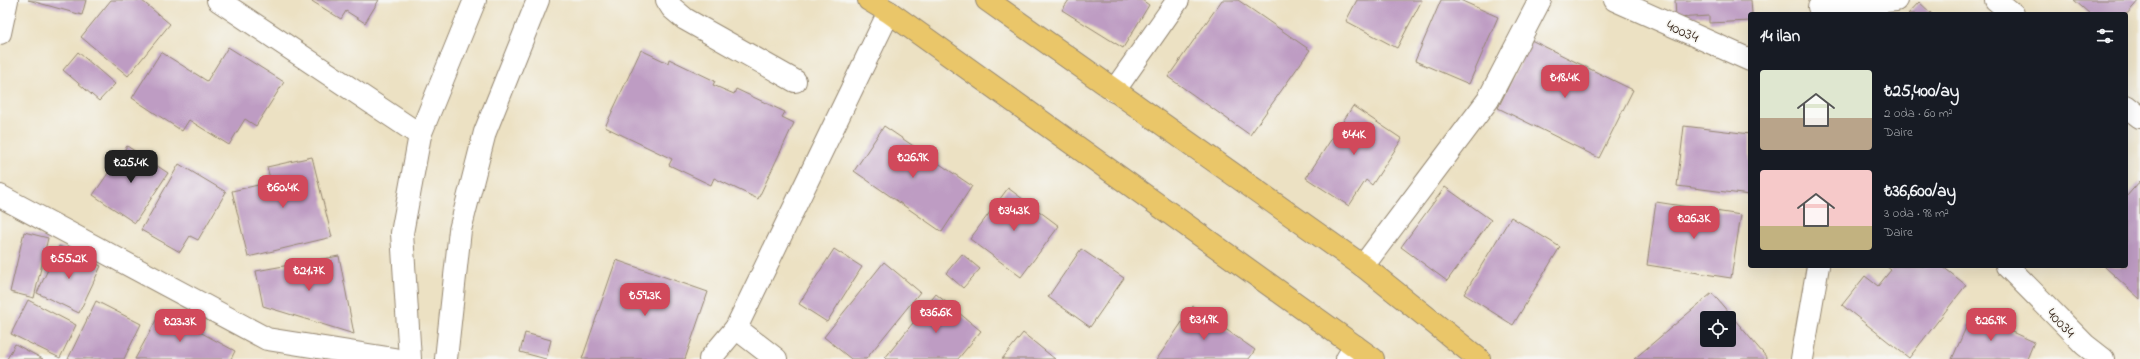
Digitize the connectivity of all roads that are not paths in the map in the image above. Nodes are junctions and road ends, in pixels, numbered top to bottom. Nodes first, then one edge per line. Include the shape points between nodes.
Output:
1 (7, 0) edge
2 (218, 0) edge
3 (475, 0) edge
4 (538, 0) edge
5 (667, 0) edge
6 (869, 0) edge
7 (988, 0) edge
8 (1178, 0) edge
9 (1540, 0) edge
10 (1615, 0) edge
11 (1896, 0) edge
12 (1996, 0) edge
13 (1819, 7) edge
14 (889, 12) junction
15 (2011, 12) edge
16 (0, 33) edge
17 (1748, 59) edge
18 (795, 81) dead end
19 (1114, 91) junction
20 (2128, 108) edge
21 (2140, 117) edge
22 (420, 135) junction
23 (0, 196) edge
24 (1363, 266) junction
25 (1818, 268) edge
26 (2009, 268) edge
27 (736, 328) junction
28 (1351, 352) edge
29 (394, 359) edge
30 (410, 359) edge
31 (446, 359) edge
32 (710, 359) edge
33 (776, 359) edge
34 (1373, 359) edge
35 (1479, 359) edge
36 (1802, 359) edge
37 (2103, 359) edge

1 - 16 street
2 - 22 street
3 - 22 street
4 - 31 street via 485,132 460,230
5 - 18 street via 685,19
6 - 14 main road
7 - 19 main road
8 - 19 street
9 - 24 street via 1488,100
10 - 17 street, 40034
11 - 13 street
12 - 15 street
14 - 27 street
14 - 28 main road
19 - 24 main road
20 - 21 street
22 - 30 street via 402,233
23 - 29 street via 267,339
24 - 35 main road
25 - 36 street
26 - 37 street, 40034 via 2085,345
27 - 32 street
27 - 33 street
28 - 34 main road

